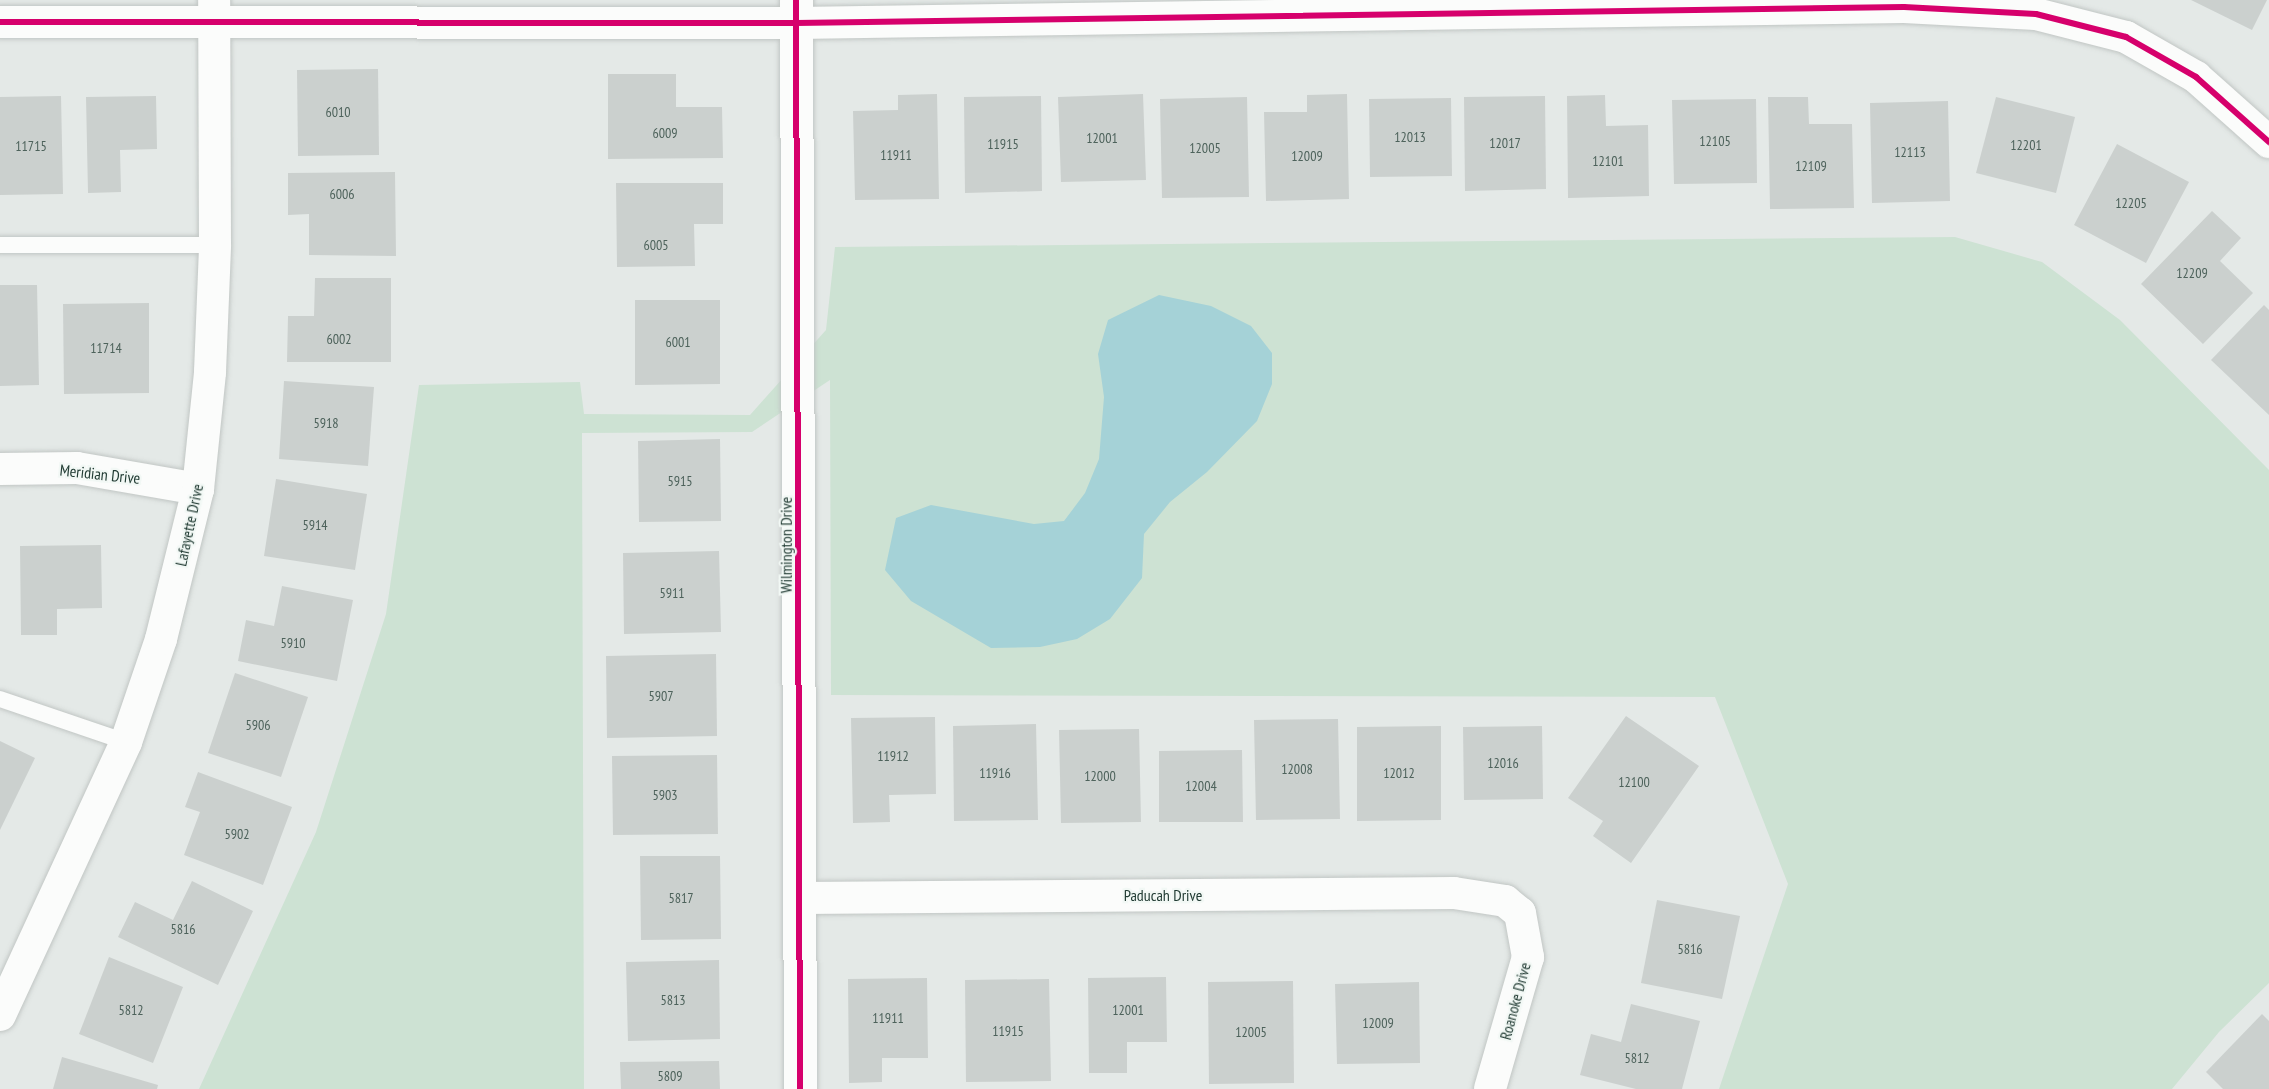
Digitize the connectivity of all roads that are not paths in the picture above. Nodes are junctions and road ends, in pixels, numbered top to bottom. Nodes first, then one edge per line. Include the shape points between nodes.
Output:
1 (214, 11) edge
2 (796, 11) edge
3 (0, 22) edge
4 (2269, 142) edge
5 (0, 245) edge
6 (215, 245) junction
7 (0, 469) edge
8 (198, 489) junction
9 (0, 699) edge
10 (126, 742) junction
11 (801, 897) junction
12 (1520, 913) joint
13 (0, 1015) edge
14 (800, 1089) edge
15 (1490, 1089) edge

1 - 2 street
1 - 3 street
1 - 6 street, Lafayette Drive
2 - 4 street via 1905,7 2036,14 2126,37 2162,54 2236,108
2 - 11 street, Wilmington Drive
5 - 6 lane
6 - 8 street, Lafayette Drive via 210,372
7 - 8 street, Meridian Drive via 77,468
8 - 10 street, Lafayette Drive via 161,639
9 - 10 lane
10 - 13 street, Lafayette Drive
11 - 12 street, Paducah Drive via 1454,893 1505,901
11 - 14 street, Wilmington Drive
12 - 15 street, Roanoke Drive via 1527,957

